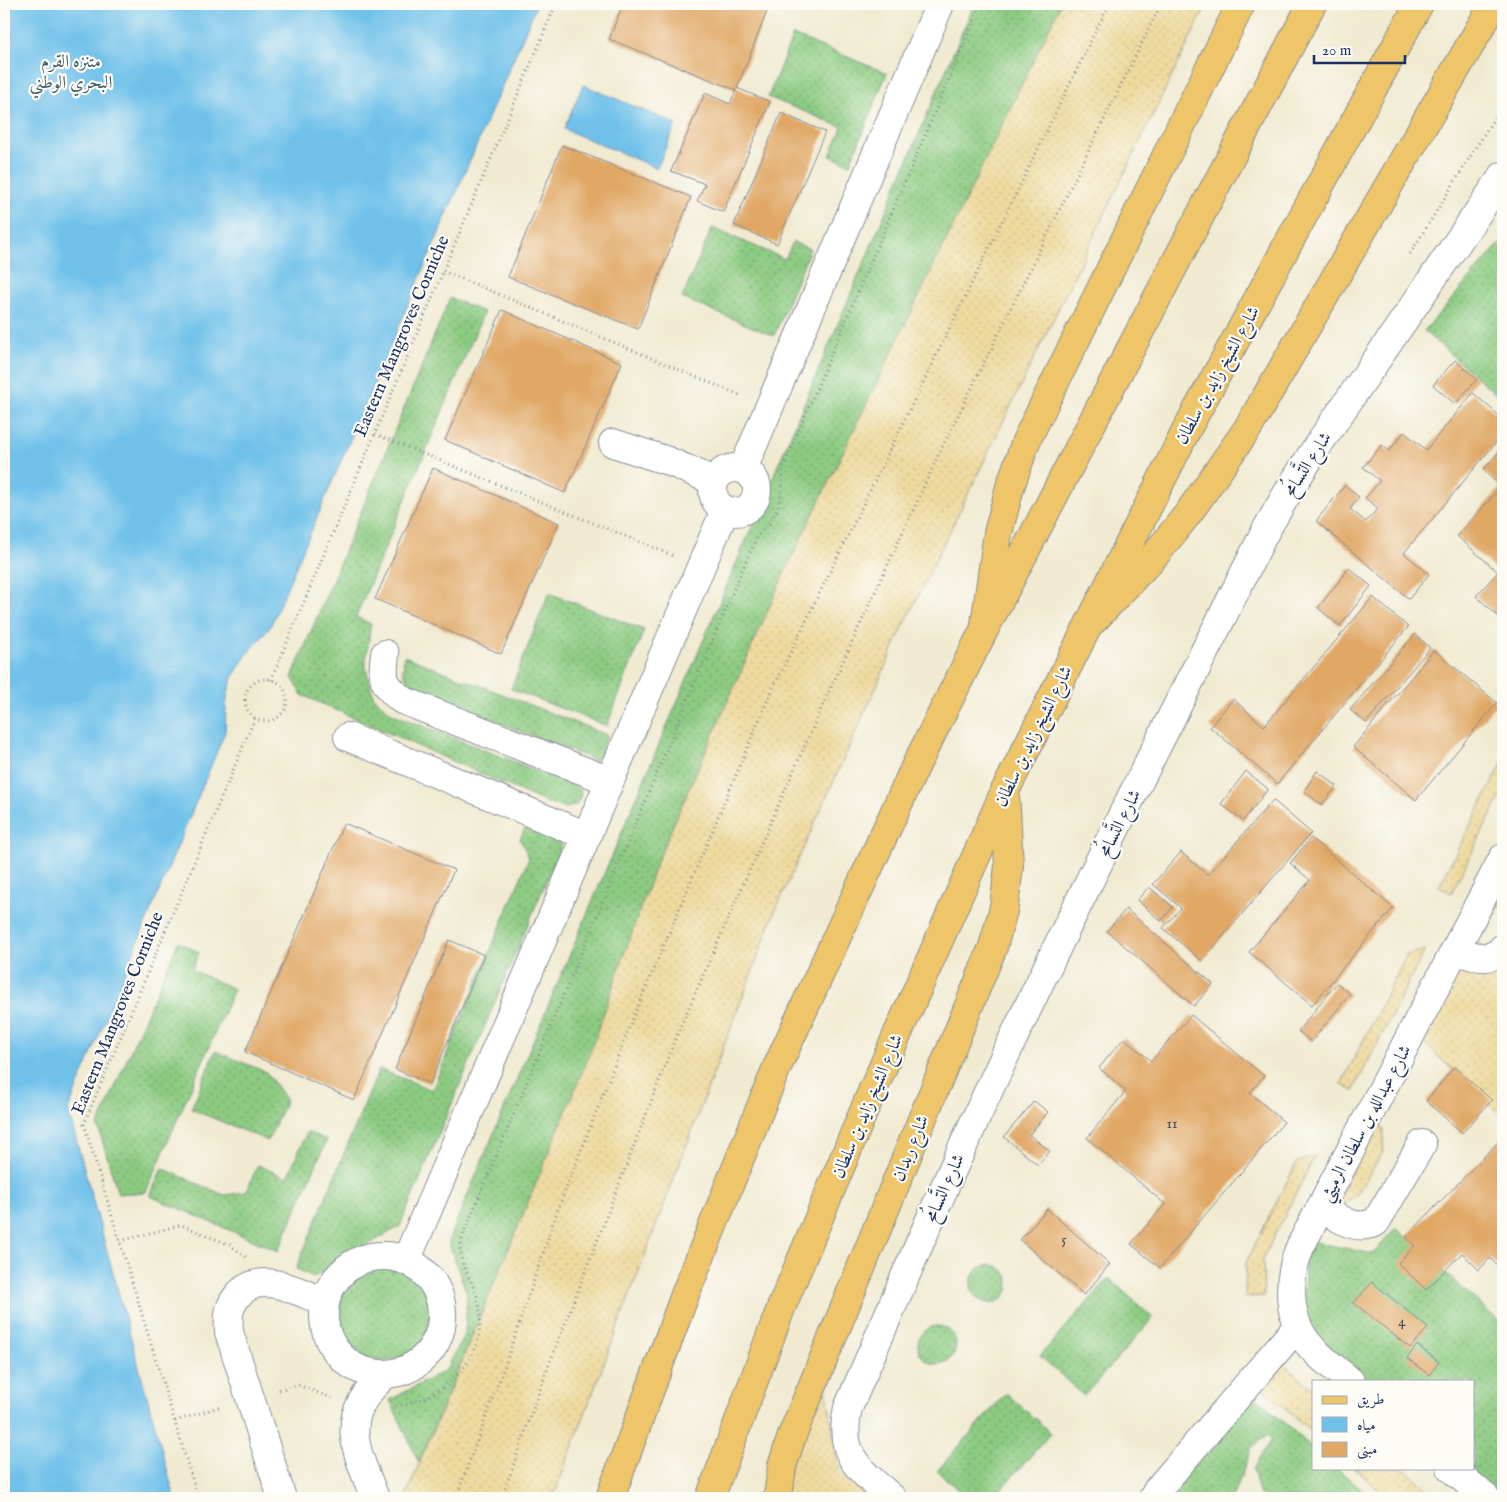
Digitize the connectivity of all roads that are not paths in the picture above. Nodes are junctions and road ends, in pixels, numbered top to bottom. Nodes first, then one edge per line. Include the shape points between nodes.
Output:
1 (940, 4) edge
2 (1241, 4) edge
3 (1312, 4) edge
4 (1418, 4) edge
5 (1494, 4) edge
6 (1503, 176) edge
7 (612, 443) dead end
8 (743, 469) junction
9 (714, 481) junction
10 (725, 510) junction
11 (984, 628) junction
12 (1085, 630) junction
13 (385, 654) dead end
14 (348, 737) dead end
15 (610, 782) junction
16 (1005, 791) junction
17 (587, 836) junction
18 (1503, 858) edge
19 (1503, 948) edge
20 (1455, 952) junction
21 (1422, 1144) dead end
22 (1321, 1207) junction
23 (406, 1261) junction
24 (325, 1302) junction
25 (1290, 1335) dead end
26 (385, 1375) junction
27 (1349, 1380) edge
28 (1453, 1470) edge
29 (282, 1498) edge
30 (375, 1498) edge
31 (610, 1498) edge
32 (710, 1498) edge
33 (778, 1498) edge
34 (892, 1498) edge
35 (1153, 1498) edge
36 (1486, 1498) edge

1 - 8 street
2 - 11 main road via 1026,441 998,533
3 - 11 main road
4 - 12 main road, شارع الشيخ زايد بن سلطان via 1189,425
5 - 12 main road via 1248,428 1155,555
6 - 34 street, شارع التَّسامُح via 1318,445 1266,530 1086,889 960,1153 845,1420 844,1432 851,1458
7 - 9 street via 668,461
8 - 9 street via 729,468
8 - 10 street via 755,480 754,502 742,511
9 - 10 street via 713,496
10 - 15 street
11 - 31 main road via 917,763 777,1067 686,1292
12 - 16 main road, شارع الشيخ زايد بن سلطان
13 - 15 street via 382,674 388,689 402,700
14 - 17 street
15 - 17 street
16 - 32 main road, شارع الشيخ زايد بن سلطان via 781,1308
16 - 33 main road, شارع ربدان via 1009,866 1004,907 993,947 792,1433 782,1466
17 - 23 street
18 - 20 street, شارع عبدالله بن سلطان الرميثي
19 - 20 street via 1489,958
20 - 22 street, شارع عبدالله بن سلطان الرميثي
21 - 22 street via 1376,1222 1368,1226 1350,1224
22 - 27 street, شارع عبدالله بن سلطان الرميثي via 1294,1263 1290,1296 1293,1313 1311,1347
23 - 24 street via 385,1256 366,1259 349,1267 336,1280
23 - 26 street via 432,1281 440,1297 440,1334 432,1350 419,1362 403,1371
24 - 26 street via 327,1335 336,1351 350,1365 367,1373
24 - 29 street via 276,1284 260,1283 245,1289 233,1301 228,1316 229,1332
25 - 35 street
26 - 30 street via 363,1397 354,1433
28 - 36 street

